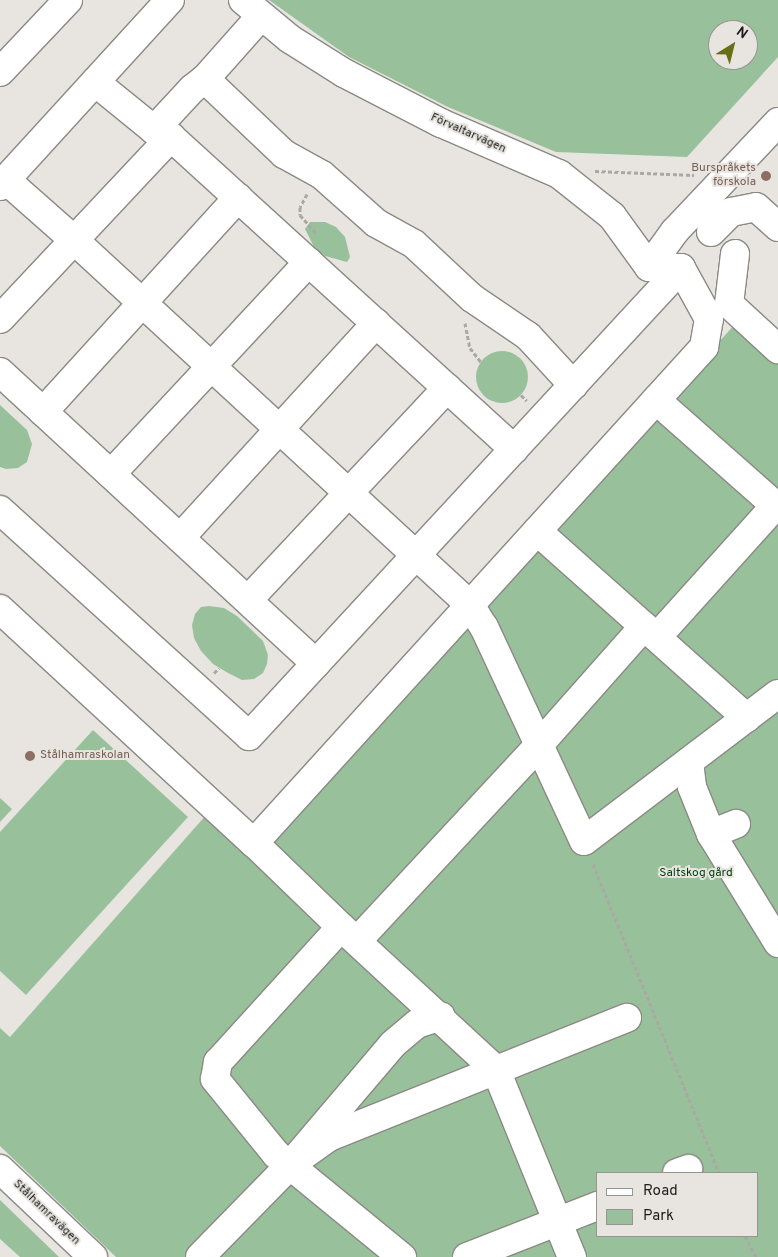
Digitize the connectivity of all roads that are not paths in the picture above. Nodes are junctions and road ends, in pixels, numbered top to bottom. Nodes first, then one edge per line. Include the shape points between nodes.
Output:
1 (68, 0) edge
2 (170, 0) edge
3 (252, 8) edge
4 (0, 72) edge
5 (205, 79) junction
6 (95, 82) junction
7 (778, 122) edge
8 (162, 134) junction
9 (3, 183) edge
10 (238, 198) junction
11 (778, 227) edge
12 (712, 232) dead end
13 (74, 240) junction
14 (735, 254) dead end
15 (309, 262) junction
16 (649, 267) junction
17 (681, 268) junction
18 (143, 302) junction
19 (0, 319) edge
20 (376, 323) junction
21 (778, 348) edge
22 (212, 366) junction
23 (0, 372) edge
24 (573, 385) junction
25 (447, 388) junction
26 (656, 400) junction
27 (43, 412) junction
28 (279, 429) junction
29 (514, 449) junction
30 (111, 474) junction
31 (349, 493) junction
32 (774, 498) edge
33 (0, 510) edge
34 (537, 531) junction
35 (180, 538) junction
36 (416, 555) junction
37 (248, 600) junction
38 (470, 605) junction
39 (0, 609) edge
40 (650, 632) junction
41 (316, 664) junction
42 (767, 707) edge
43 (538, 746) junction
44 (689, 762) junction
45 (254, 843) junction
46 (349, 933) junction
47 (778, 943) edge
48 (441, 1016) junction
49 (627, 1018) dead end
50 (496, 1070) junction
51 (291, 1164) junction
52 (0, 1169) edge
53 (596, 1206) edge
54 (557, 1222) junction
55 (92, 1257) edge
56 (200, 1257) edge
57 (402, 1257) edge
58 (468, 1257) edge
59 (572, 1257) edge

1 - 4 street
2 - 6 street
3 - 5 street
3 - 16 street, Förvaltarvägen via 290,39 344,73 441,123 559,174 612,216
5 - 8 street via 192,89
5 - 24 street via 284,154 322,175 376,223 414,244 472,298 528,336
6 - 8 street
6 - 9 street
7 - 16 street via 675,232
8 - 10 street
8 - 13 street
9 - 13 street
10 - 15 street
10 - 18 street
11 - 12 street via 756,207 731,212
13 - 18 street
13 - 19 street
14 - 21 street via 729,304
15 - 20 street
15 - 22 street
16 - 17 street
17 - 24 street
17 - 26 street via 710,319 704,346
18 - 22 street
18 - 27 street
20 - 25 street
20 - 28 street
22 - 28 street
22 - 30 street
23 - 27 street
24 - 29 street
25 - 29 street
25 - 31 street
26 - 32 street
26 - 34 street
27 - 30 street
28 - 31 street
28 - 35 street
29 - 36 street
30 - 35 street
31 - 36 street
31 - 37 street
32 - 40 street
33 - 41 street via 249,736
34 - 38 street
34 - 40 street
35 - 37 street
36 - 38 street
36 - 41 street
37 - 41 street
38 - 43 street via 484,627
38 - 45 street
39 - 45 street
40 - 42 street
40 - 43 street
42 - 44 street
43 - 44 street via 584,841
43 - 46 street
44 - 47 street via 692,787 724,829
45 - 46 street
46 - 48 street
46 - 51 street via 218,1062 215,1079 276,1154
48 - 50 street
48 - 51 street via 416,1024 393,1044
49 - 50 street
50 - 51 street via 328,1137
50 - 54 street
51 - 56 street
51 - 57 street
52 - 55 street, Stålhamravägen
53 - 54 street
54 - 58 street
54 - 59 street

